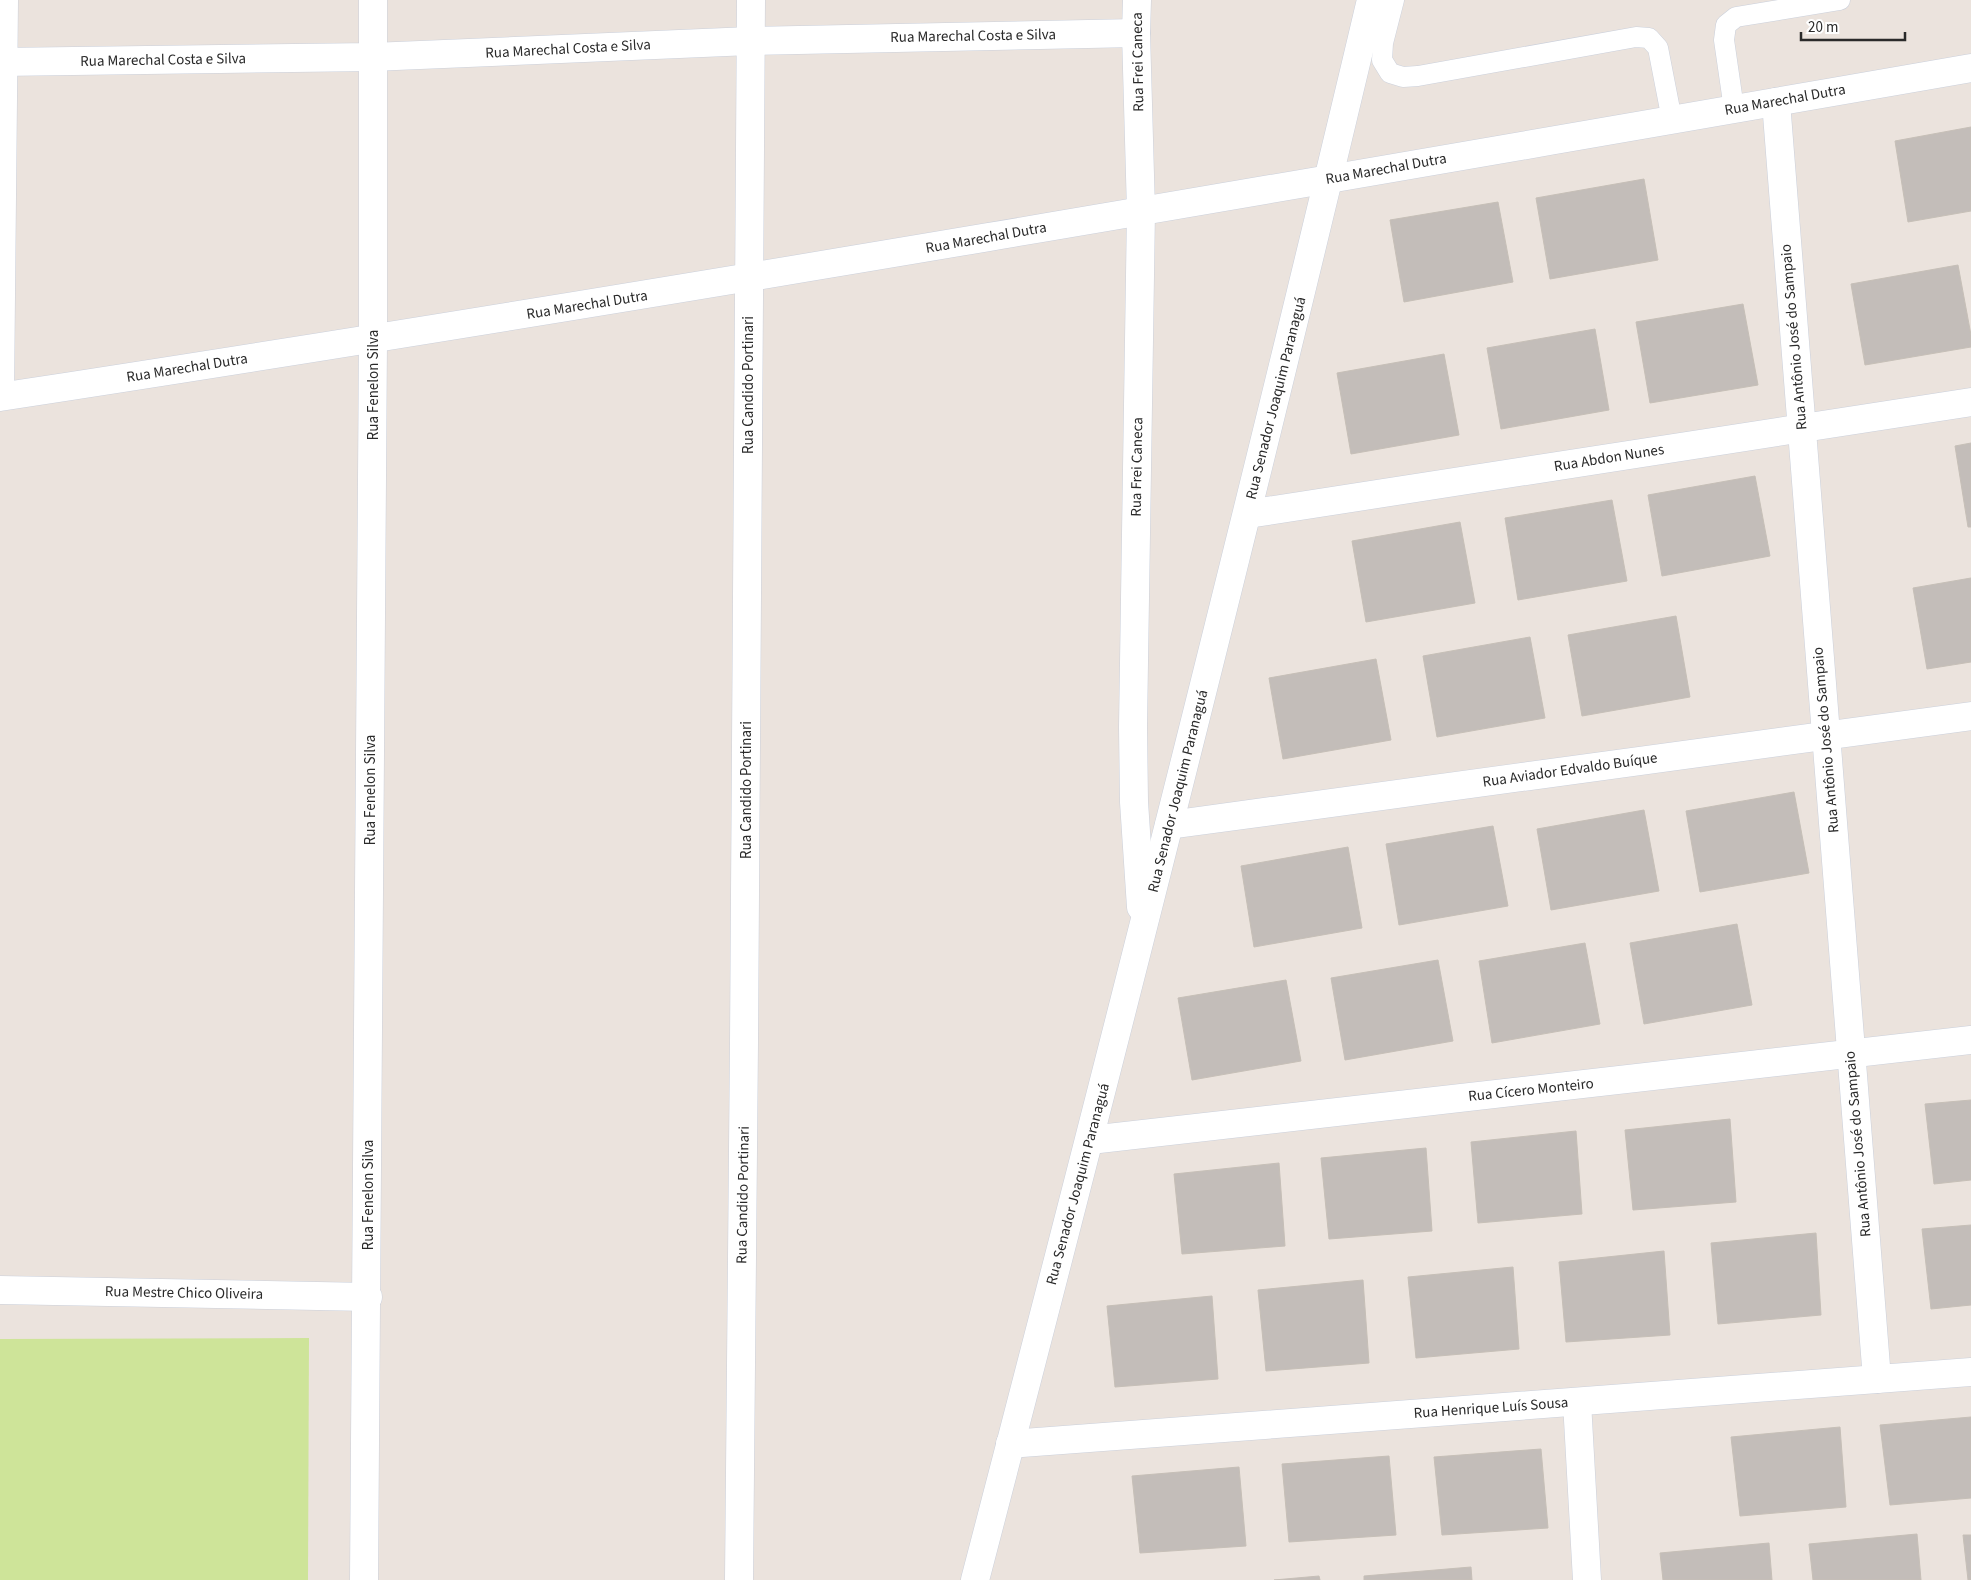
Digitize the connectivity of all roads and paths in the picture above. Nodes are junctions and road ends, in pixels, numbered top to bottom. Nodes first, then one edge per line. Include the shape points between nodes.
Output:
1 (4, 0) edge
2 (373, 0) edge
3 (751, 0) edge
4 (1137, 0) edge
5 (1372, 0) edge
6 (1394, 0) edge
7 (1840, 0) edge
8 (1136, 33) junction
9 (750, 41) junction
10 (372, 57) junction
11 (1, 62) edge
12 (1971, 68) edge
13 (1776, 102) junction
14 (1734, 109) junction
15 (1672, 120) junction
16 (1329, 179) junction
17 (1141, 211) junction
18 (749, 278) junction
19 (373, 340) junction
20 (0, 396) edge
21 (1971, 402) edge
22 (1801, 428) junction
23 (1248, 514) junction
24 (1971, 716) edge
25 (1826, 736) junction
26 (1170, 824) junction
27 (1143, 934) junction
28 (1971, 1040) edge
29 (1851, 1054) junction
30 (1090, 1140) junction
31 (0, 1290) edge
32 (368, 1297) junction
33 (1971, 1372) edge
34 (1877, 1379) junction
35 (1577, 1402) junction
36 (1010, 1444) junction
37 (364, 1580) edge
38 (739, 1580) edge
39 (974, 1580) edge
40 (1587, 1580) edge

1 - 11 street
2 - 10 street, Rua Fenelon Silva
3 - 9 street, Rua Candido Portinari
4 - 8 street, Rua Frei Caneca
5 - 16 street, Rua Senador Joaquim Paranaguá
6 - 15 lane via 1382,60 1390,73 1403,78 1418,76 1636,37 1649,38 1658,48
7 - 14 lane via 1736,17 1726,25 1724,40
8 - 9 street, Rua Marechal Costa e Silva
8 - 17 street, Rua Frei Caneca
9 - 10 street, Rua Marechal Costa e Silva
9 - 18 street, Rua Candido Portinari
10 - 11 street, Rua Marechal Costa e Silva
10 - 19 street, Rua Fenelon Silva
11 - 20 street
12 - 13 street, Rua Marechal Dutra
13 - 14 street, Rua Marechal Dutra
13 - 22 street, Rua Antônio José do Sampaio
14 - 15 street, Rua Marechal Dutra
15 - 16 street, Rua Marechal Dutra
16 - 17 street, Rua Marechal Dutra
16 - 23 street, Rua Senador Joaquim Paranaguá
17 - 18 street, Rua Marechal Dutra
17 - 27 street, Rua Frei Caneca via 1133,727 1134,802
18 - 19 street, Rua Marechal Dutra
18 - 38 street, Rua Candido Portinari
19 - 20 street, Rua Marechal Dutra
19 - 32 street, Rua Fenelon Silva
21 - 22 street, Rua Abdon Nunes
22 - 23 street, Rua Abdon Nunes
22 - 25 street, Rua Antônio José do Sampaio
23 - 26 street, Rua Senador Joaquim Paranaguá
24 - 25 street, Rua Aviador Edvaldo Buíque
25 - 26 street, Rua Aviador Edvaldo Buíque
25 - 29 street, Rua Antônio José do Sampaio
26 - 27 street, Rua Senador Joaquim Paranaguá
27 - 30 street, Rua Senador Joaquim Paranaguá
28 - 29 street, Rua Cícero Monteiro
29 - 30 street, Rua Cícero Monteiro
29 - 34 street, Rua Antônio José do Sampaio
30 - 36 street, Rua Senador Joaquim Paranaguá
31 - 32 street, Rua Mestre Chico Oliveira
32 - 37 street, Rua Fenelon Silva
33 - 34 street, Rua Henrique Luís Sousa
34 - 35 street, Rua Henrique Luís Sousa
35 - 36 street, Rua Henrique Luís Sousa
35 - 40 street
36 - 39 street, Rua Senador Joaquim Paranaguá

